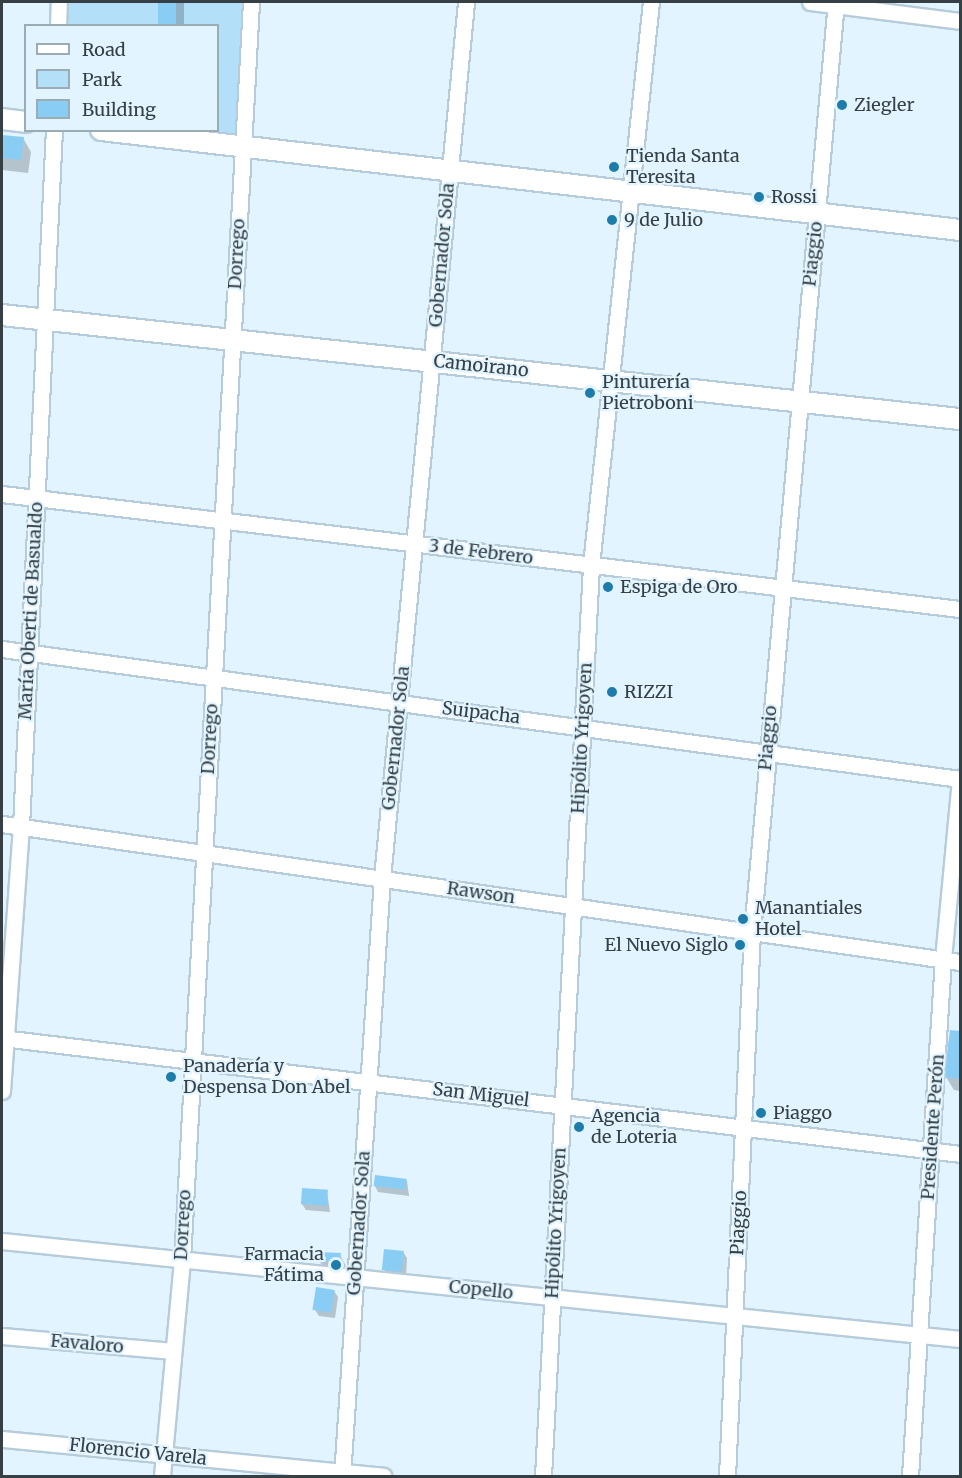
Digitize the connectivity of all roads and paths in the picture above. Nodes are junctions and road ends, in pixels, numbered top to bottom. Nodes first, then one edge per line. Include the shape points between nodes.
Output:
1 (59, 2) edge
2 (251, 2) edge
3 (466, 2) edge
4 (651, 2) edge
5 (810, 2) edge
6 (836, 3) edge
7 (960, 21) edge
8 (58, 24) edge
9 (2, 119) edge
10 (24, 122) edge
11 (54, 132) edge
12 (118, 132) edge
13 (243, 147) junction
14 (449, 171) junction
15 (631, 192) junction
16 (817, 213) junction
17 (960, 230) edge
18 (2, 315) edge
19 (45, 319) junction
20 (233, 339) junction
21 (432, 360) junction
22 (611, 380) junction
23 (799, 401) junction
24 (960, 419) edge
25 (2, 495) edge
26 (36, 499) junction
27 (223, 521) junction
28 (416, 544) junction
29 (591, 565) junction
30 (781, 587) junction
31 (960, 609) edge
32 (2, 649) edge
33 (29, 653) junction
34 (214, 678) junction
35 (400, 703) junction
36 (582, 726) junction
37 (767, 754) junction
38 (960, 779) edge
39 (2, 824) edge
40 (21, 826) junction
41 (204, 853) junction
42 (382, 878) junction
43 (572, 906) junction
44 (752, 932) junction
45 (943, 959) junction
46 (960, 962) edge
47 (3, 1038) edge
48 (193, 1060) junction
49 (369, 1081) junction
50 (2, 1091) edge
51 (562, 1106) junction
52 (744, 1129) junction
53 (931, 1151) junction
54 (960, 1154) edge
55 (2, 1241) edge
56 (182, 1260) junction
57 (355, 1277) junction
58 (552, 1297) junction
59 (735, 1315) junction
60 (919, 1334) junction
61 (2, 1336) edge
62 (960, 1339) edge
63 (173, 1351) junction
64 (2, 1439) edge
65 (164, 1455) junction
66 (342, 1474) edge
67 (162, 1476) edge
68 (383, 1476) edge
69 (543, 1476) edge
70 (727, 1476) edge
71 (910, 1476) edge

1 - 8 street
2 - 13 street, Dorrego
3 - 14 street, Gobernador Sola
4 - 15 street, Hipólito Yrigoyen
5 - 6 street
6 - 7 street
6 - 16 street, Piaggio
9 - 10 street
11 - 19 street, María Oberti de Basualdo
12 - 13 street
13 - 14 street
13 - 20 street, Dorrego
14 - 15 street
14 - 21 street, Gobernador Sola
15 - 16 street
15 - 22 street, Hipólito Yrigoyen
16 - 17 street
16 - 23 street, Piaggio
18 - 19 street, Camoirano
19 - 20 street, Camoirano
19 - 26 street, María Oberti de Basualdo
20 - 21 street, Camoirano
20 - 27 street, Dorrego
21 - 22 street, Camoirano
21 - 28 street, Gobernador Sola
22 - 23 street, Camoirano
22 - 29 street, Hipólito Yrigoyen
23 - 24 street, Camoirano
23 - 30 street, Piaggio
25 - 26 street, 3 de Febrero
26 - 27 street, 3 de Febrero
26 - 33 street, María Oberti de Basualdo
27 - 28 street, 3 de Febrero
27 - 34 street, Dorrego
28 - 29 street, 3 de Febrero
28 - 35 street, Gobernador Sola
29 - 30 street, 3 de Febrero
29 - 36 street, Hipólito Yrigoyen
30 - 31 street, 3 de Febrero
30 - 37 street, Piaggio
32 - 33 street, Suipacha
33 - 34 street, Suipacha
33 - 40 street, María Oberti de Basualdo
34 - 35 street, Suipacha
34 - 41 street, Dorrego
35 - 36 street, Suipacha
35 - 42 street, Gobernador Sola
36 - 37 street, Suipacha
36 - 43 street, Hipólito Yrigoyen
37 - 38 street, Suipacha
37 - 44 street, Piaggio
38 - 45 street, Presidente Perón
39 - 40 street, Rawson
40 - 41 street, Rawson
40 - 47 street, María Oberti de Basualdo
41 - 42 street, Rawson
41 - 48 street, Dorrego
42 - 43 street, Rawson
42 - 49 street, Gobernador Sola
43 - 44 street, Rawson
43 - 51 street, Hipólito Yrigoyen
44 - 45 street, Rawson
44 - 52 street, Piaggio
45 - 46 street, Rawson
45 - 53 street, Presidente Perón
47 - 48 street, San Miguel
47 - 50 street, María Oberti de Basualdo
48 - 49 street, San Miguel
48 - 56 street, Dorrego
49 - 51 street, San Miguel
49 - 57 street, Gobernador Sola
51 - 52 street, San Miguel
51 - 58 street, Hipólito Yrigoyen
52 - 53 street, San Miguel
52 - 59 street, Piaggio
53 - 54 street, San Miguel
53 - 60 street, Presidente Perón
55 - 56 street, Copello
56 - 57 street, Copello
56 - 63 street, Dorrego
57 - 58 street, Copello
57 - 66 street, Gobernador Sola
58 - 59 street, Copello
58 - 69 street, Hipólito Yrigoyen
59 - 60 street, Copello
59 - 70 street, Piaggio
60 - 62 street, Copello
60 - 71 street, Presidente Perón
61 - 63 street, Favaloro
63 - 65 street, Dorrego
64 - 65 street, Florencio Varela
65 - 66 street, Florencio Varela
65 - 67 street, Dorrego
66 - 68 street, Florencio Varela

